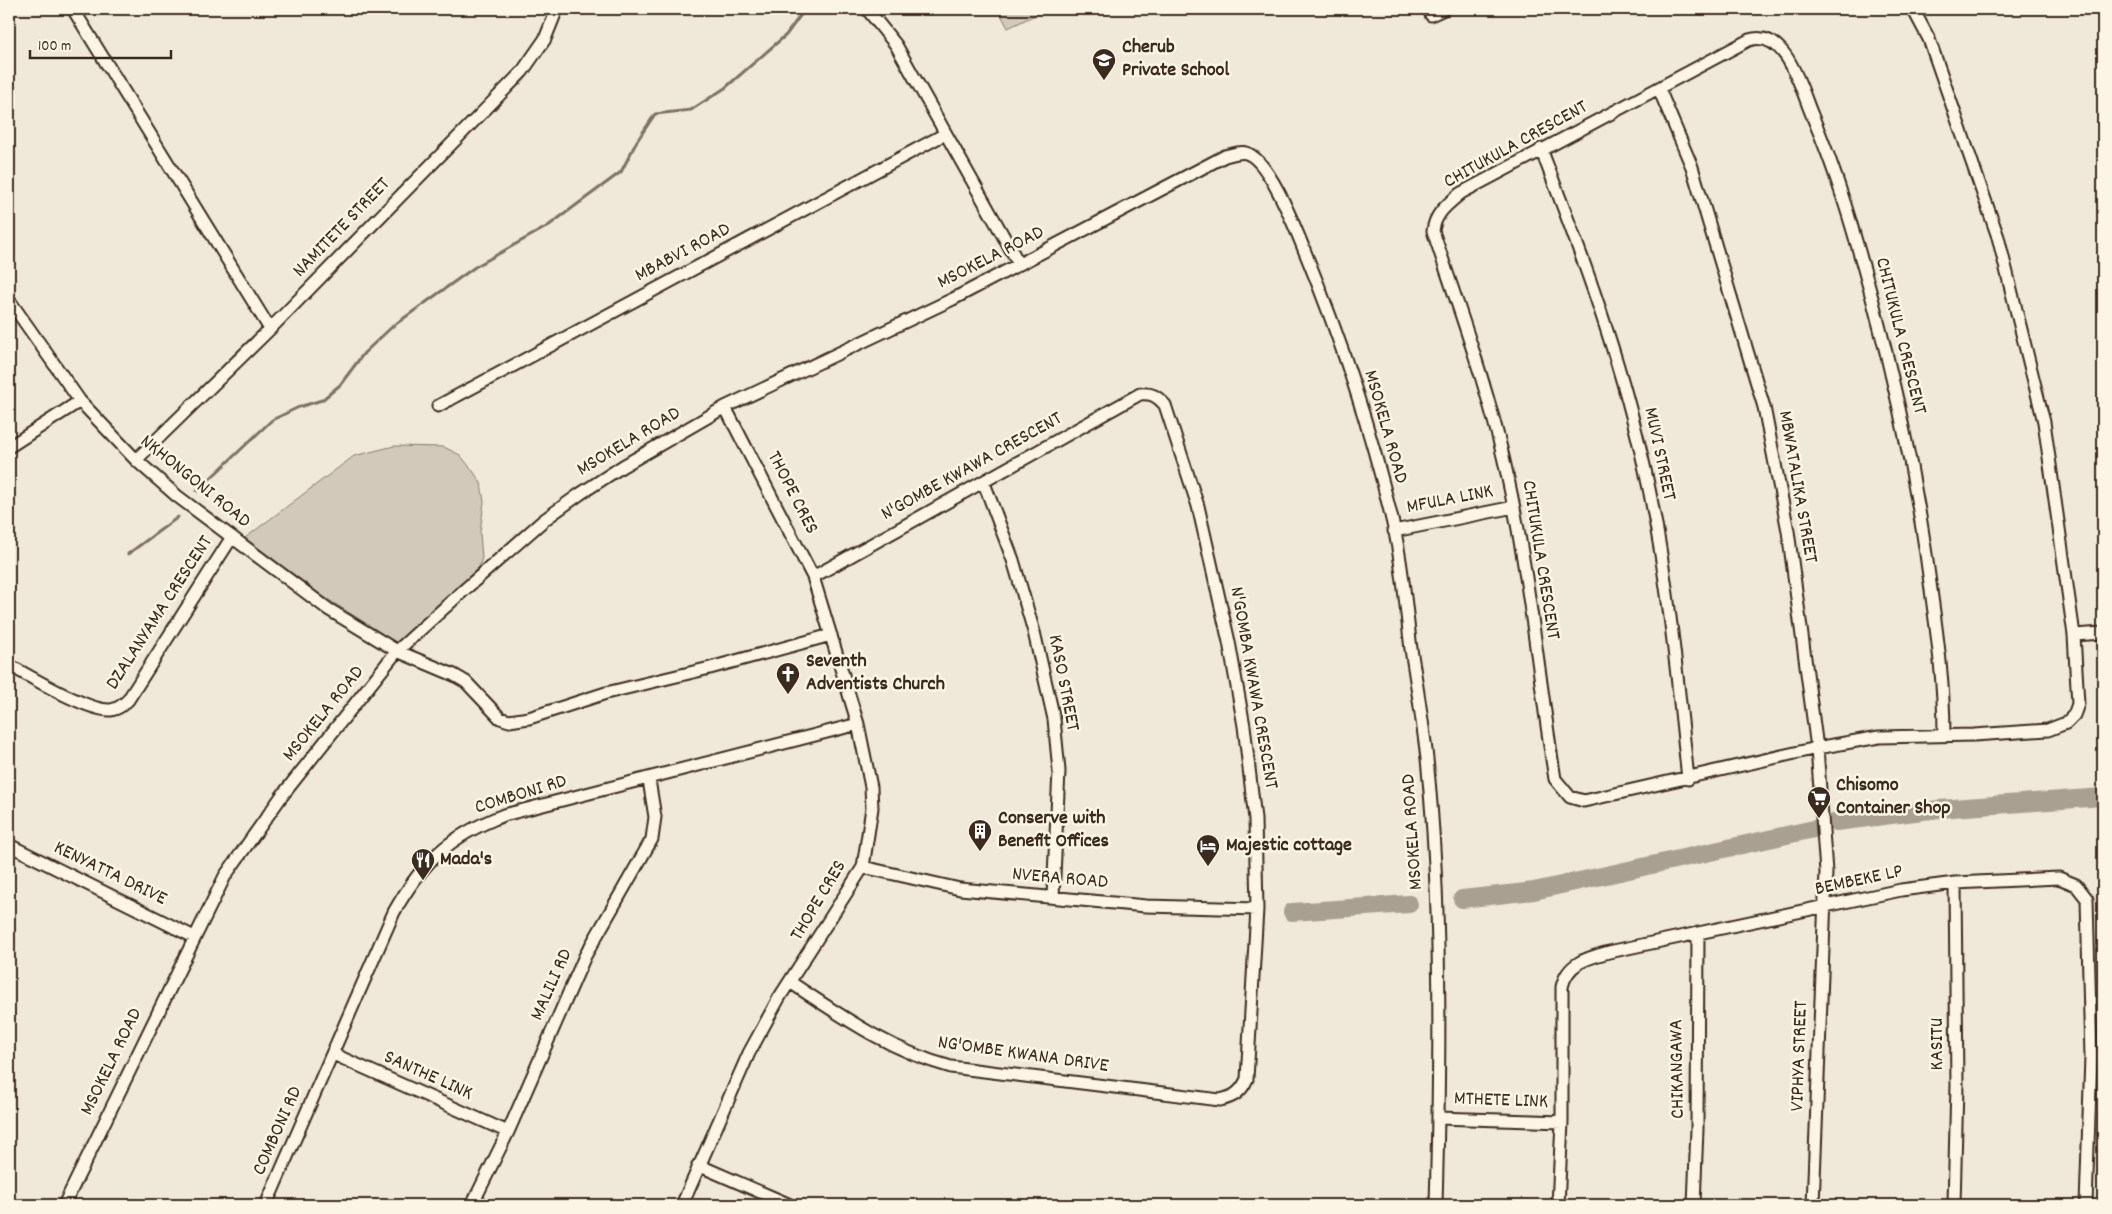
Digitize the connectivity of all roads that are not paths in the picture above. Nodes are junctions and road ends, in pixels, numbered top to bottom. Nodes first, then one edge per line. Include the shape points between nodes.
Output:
1 (73, 9) edge
2 (558, 9) edge
3 (867, 9) edge
4 (1444, 9) edge
5 (1913, 9) edge
6 (1431, 15) dead end
7 (1659, 89) junction
8 (945, 134) junction
9 (1541, 149) junction
10 (1020, 264) junction
11 (9, 300) edge
12 (270, 329) junction
13 (1150, 393) joint
14 (80, 401) junction
15 (438, 406) dead end
16 (724, 407) junction
17 (9, 446) edge
18 (136, 460) junction
19 (984, 483) junction
20 (1514, 507) junction
21 (1394, 531) junction
22 (232, 537) junction
23 (813, 577) junction
24 (2103, 633) edge
25 (830, 635) junction
26 (2074, 635) junction
27 (397, 652) junction
28 (9, 665) edge
29 (858, 724) junction
30 (1944, 734) junction
31 (1817, 748) junction
32 (1688, 779) junction
33 (648, 780) junction
34 (9, 845) edge
35 (863, 866) junction
36 (1955, 883) junction
37 (1053, 897) junction
38 (1824, 907) junction
39 (1257, 909) junction
40 (1698, 933) junction
41 (194, 937) junction
42 (790, 982) junction
43 (333, 1054) junction
44 (1239, 1092) joint
45 (1438, 1118) junction
46 (1562, 1122) junction
47 (508, 1132) junction
48 (698, 1166) junction
49 (64, 1205) edge
50 (266, 1205) edge
51 (472, 1205) edge
52 (682, 1205) edge
53 (790, 1205) edge
54 (1436, 1205) edge
55 (1558, 1205) edge
56 (1694, 1205) edge
57 (1813, 1205) edge
58 (1954, 1205) edge
59 (2086, 1205) edge

1 - 12 street
2 - 12 street, NAMITETE STREET via 536,55 522,72
3 - 8 street via 896,45
4 - 6 street
5 - 26 street, CHITUKULA CRESCENT via 1929,39 1993,220 2008,275 2044,422
7 - 9 street, CHITUKULA CRESCENT
7 - 30 street, CHITUKULA CRESCENT via 1753,38 1770,41 1786,54 1820,133 1850,216 1895,384 1919,505 1936,626
7 - 31 street, MBWATALIKA STREET via 1692,167 1764,407 1788,531
8 - 10 street
8 - 15 street, MBABVI ROAD
9 - 20 street, CHITUKULA CRESCENT via 1461,193 1440,212 1432,231 1482,376
9 - 32 street, MUVI STREET via 1612,348 1636,433 1670,618
10 - 16 street, MSOKELA ROAD
10 - 21 street, MSOKELA ROAD via 1225,156 1247,153 1258,160 1267,171 1322,294 1367,422
11 - 14 street, NKHONGONI ROAD
12 - 18 street, NAMITETE STREET
13 - 19 street, N'GOMBE KWAWA CRESCENT via 1140,394
13 - 39 street, N'GOMBA KWAWA CRESCENT via 1165,405 1198,506 1229,642 1252,793
14 - 17 street
14 - 18 street, NKHONGONI ROAD
16 - 23 street, THOPE CRES via 784,516
16 - 27 street, MSOKELA ROAD via 623,466 544,520
18 - 22 street, NKHONGONI ROAD
19 - 23 street, N'GOMBE KWAWA CRESCENT
19 - 37 street, KASO STREET via 1013,560 1054,719 1059,771
20 - 21 street, MFULA LINK
20 - 32 street, CHITUKULA CRESCENT via 1554,771 1559,786 1570,797 1584,801
21 - 45 street, MSOKELA ROAD via 1427,760 1440,996
22 - 27 street, NKHONGONI ROAD via 328,609
22 - 28 street, DZALANYAMA CRESCENT via 120,708 95,708
23 - 25 street, THOPE CRES
24 - 26 street
25 - 27 street, NKHONGONI ROAD via 606,693 529,718 508,721 500,718 466,682
25 - 29 street, THOPE CRES
26 - 30 street, CHITUKULA CRESCENT via 2078,704 2066,723 2048,730
27 - 41 street, MSOKELA ROAD via 276,805 225,876
29 - 33 street, COMBONI RD
29 - 35 street, THOPE CRES via 872,808
30 - 31 street, CHITUKULA CRESCENT via 1879,736
31 - 32 street, CHITUKULA CRESCENT
31 - 38 street, MBWATALIKA STREET via 1826,872
33 - 43 street, COMBONI RD via 504,816 471,830 443,848 418,872 394,912
33 - 47 street, MALILI RD via 655,817 652,839 585,956
34 - 41 street, KENYATTA DRIVE
35 - 37 street, NVERA ROAD via 960,889
35 - 42 street, THOPE CRES
36 - 38 street, BEMBEKE LP via 1901,890
36 - 58 street, KASITU via 1957,1085
36 - 59 street, BEMBEKE LP via 2059,878 2076,885 2087,899 2091,1057
37 - 39 street, NVERA ROAD via 1170,907
38 - 40 street, BEMBEKE LP
38 - 57 street, VIPHYA STREET
39 - 44 street, N'GOMBA KWAWA CRESCENT via 1249,1059 1247,1079
40 - 46 street, BEMBEKE LP via 1586,958 1566,974 1562,987
40 - 56 street, CHIKANGAWA
41 - 49 street, MSOKELA ROAD
42 - 44 street, NG'OMBE KWANA DRIVE via 872,1036 920,1058 951,1067 1220,1100
42 - 48 street, THOPE CRES via 749,1053
43 - 47 street, SANTHE LINK
43 - 50 street, COMBONI RD
45 - 46 street, MTHETE LINK
45 - 54 street, MSOKELA ROAD
46 - 55 street, BEMBEKE LP
47 - 51 street, MALILI RD
48 - 52 street, THOPE CRES
48 - 53 street

